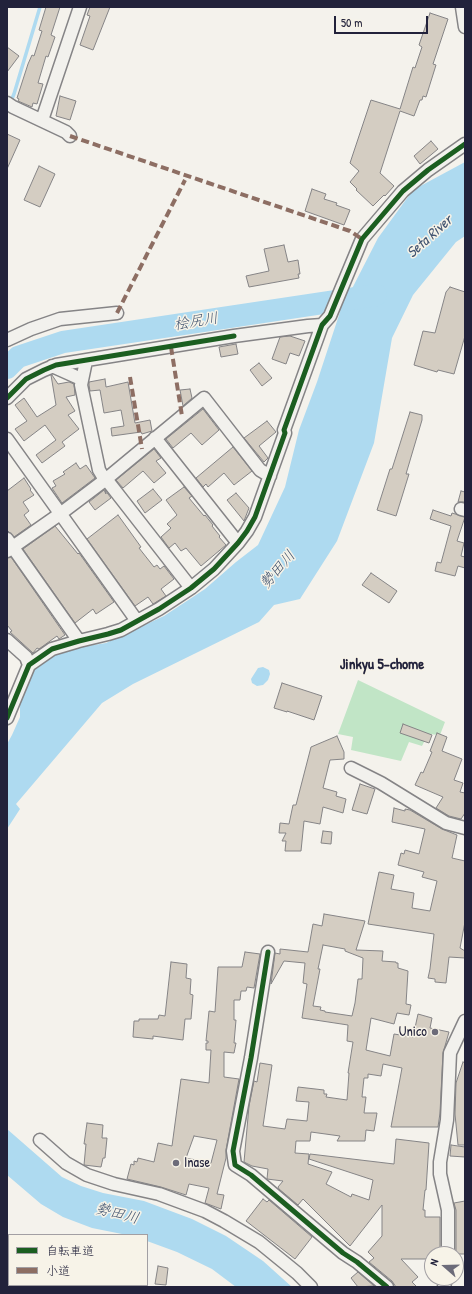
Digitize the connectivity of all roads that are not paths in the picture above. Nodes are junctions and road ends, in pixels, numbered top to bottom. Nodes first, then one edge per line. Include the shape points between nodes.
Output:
1 (80, 7) edge
2 (462, 7) edge
3 (465, 27) edge
4 (10, 105) edge
5 (42, 120) junction
6 (70, 136) dead end
7 (465, 144) edge
8 (117, 313) dead end
9 (322, 325) junction
10 (7, 340) edge
11 (86, 361) junction
12 (52, 366) junction
13 (82, 379) junction
14 (7, 398) edge
15 (155, 438) junction
16 (7, 439) edge
17 (270, 476) junction
18 (105, 479) junction
19 (60, 514) junction
20 (238, 543) junction
21 (9, 546) edge
22 (191, 588) junction
23 (136, 621) junction
24 (7, 640) edge
25 (79, 641) junction
26 (29, 665) junction
27 (7, 718) edge
28 (351, 768) dead end
29 (465, 828) edge
30 (268, 952) dead end
31 (465, 1021) edge
32 (40, 1140) dead end
33 (448, 1246) edge
34 (311, 1287) edge
35 (387, 1287) edge

1 - 5 street
2 - 3 street
4 - 5 street
5 - 6 street
7 - 9 street via 403,191 362,239 330,316
8 - 10 street via 60,319 31,328
9 - 11 street via 234,336
9 - 17 street
11 - 12 street
11 - 13 street
12 - 13 street
12 - 14 street via 26,379
13 - 18 street via 81,385 99,470
15 - 17 street via 204,398 260,470
15 - 18 street
15 - 20 street
16 - 19 street
17 - 20 street via 255,517
18 - 19 street
18 - 22 street
19 - 21 street
19 - 23 street
20 - 22 street via 214,569
21 - 25 street
22 - 23 street
23 - 25 street via 120,630
24 - 26 street via 26,657
25 - 26 street via 52,649
26 - 27 street
28 - 29 street via 381,783 446,823
30 - 35 street via 233,1151 235,1165 251,1175
31 - 33 street via 450,1053 447,1120 440,1162 448,1210
32 - 34 street via 66,1163 87,1174 108,1182 159,1194 224,1221 259,1242

